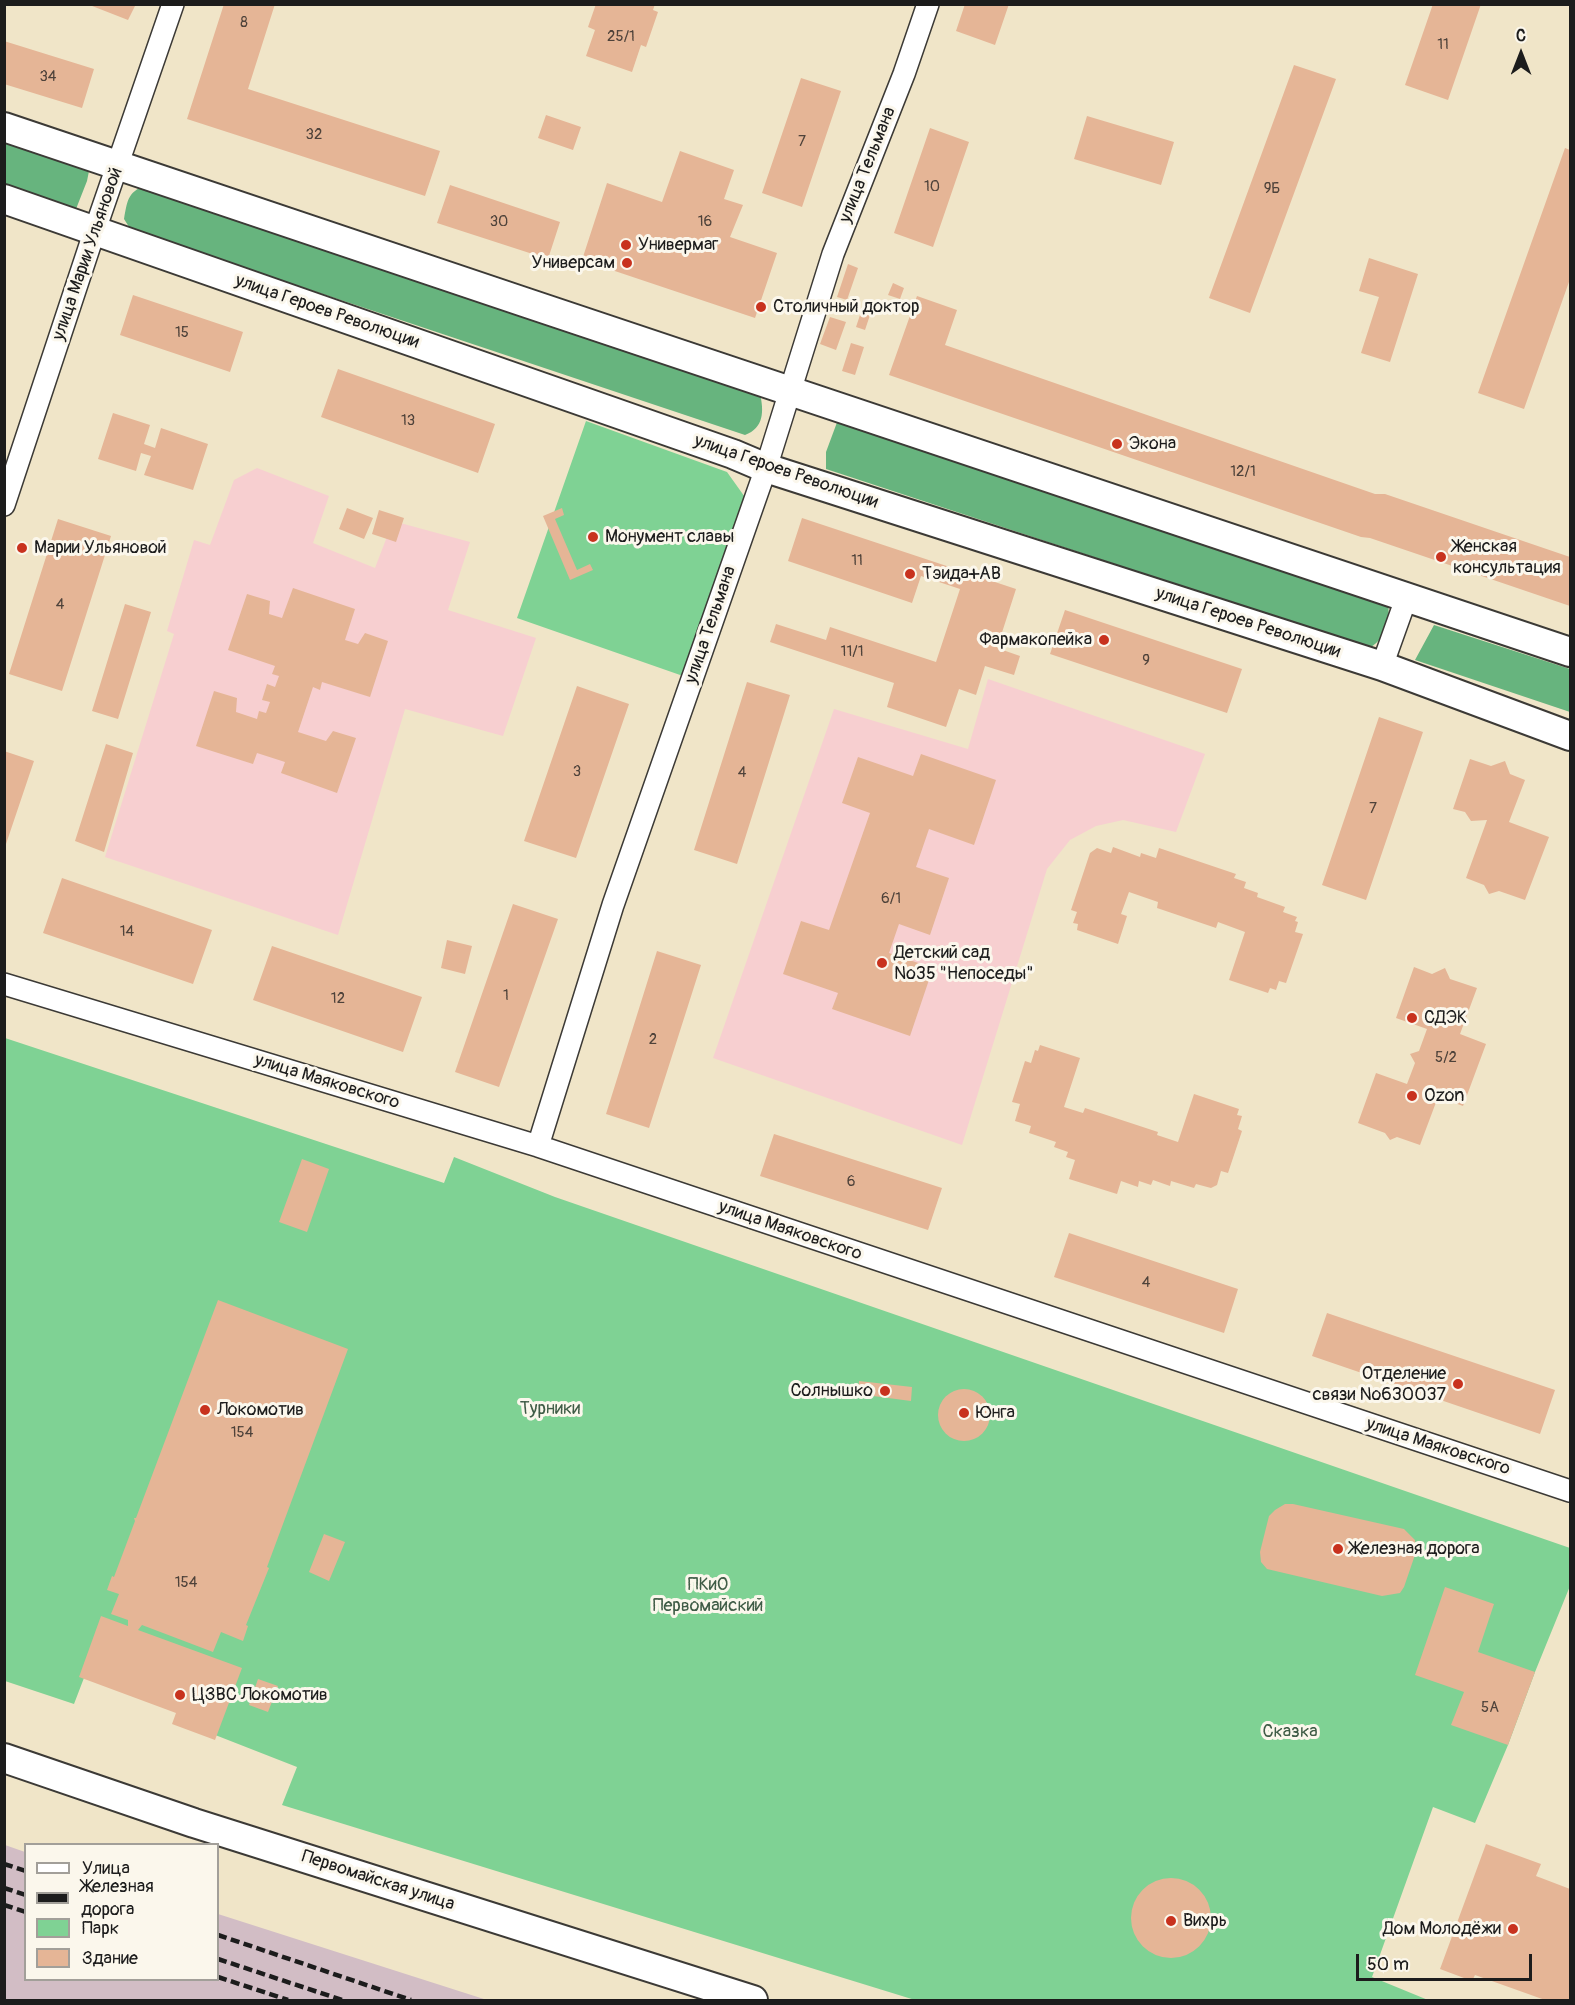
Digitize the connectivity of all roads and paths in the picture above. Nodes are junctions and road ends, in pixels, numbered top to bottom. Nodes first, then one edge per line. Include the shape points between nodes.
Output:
1 (173, 4) edge
2 (928, 4) edge
3 (4, 127) edge
4 (117, 166) junction
5 (4, 199) edge
6 (95, 230) junction
7 (790, 391) junction
8 (766, 468) junction
9 (4, 505) edge
10 (1407, 596) junction
11 (1570, 652) edge
12 (1382, 666) junction
13 (1570, 736) edge
14 (4, 984) edge
15 (538, 1146) junction
16 (1570, 1491) edge
17 (4, 1758) edge
18 (753, 2001) edge

1 - 4 street, улица Марии Ульяновой
2 - 7 street, улица Тельмана via 833,254
3 - 4 street
4 - 6 street, улица Марии Ульяновой
4 - 7 street
5 - 6 street, улица Героев Революции
6 - 8 street, улица Героев Революции
6 - 9 street, улица Марии Ульяновой
7 - 8 street, улица Тельмана
7 - 10 street
8 - 12 street, улица Героев Революции
8 - 15 street, улица Тельмана via 613,905
10 - 11 street
10 - 12 street
12 - 13 street, улица Героев Революции
14 - 15 street, улица Маяковского
15 - 16 street, улица Маяковского
17 - 18 street, Первомайская улица

